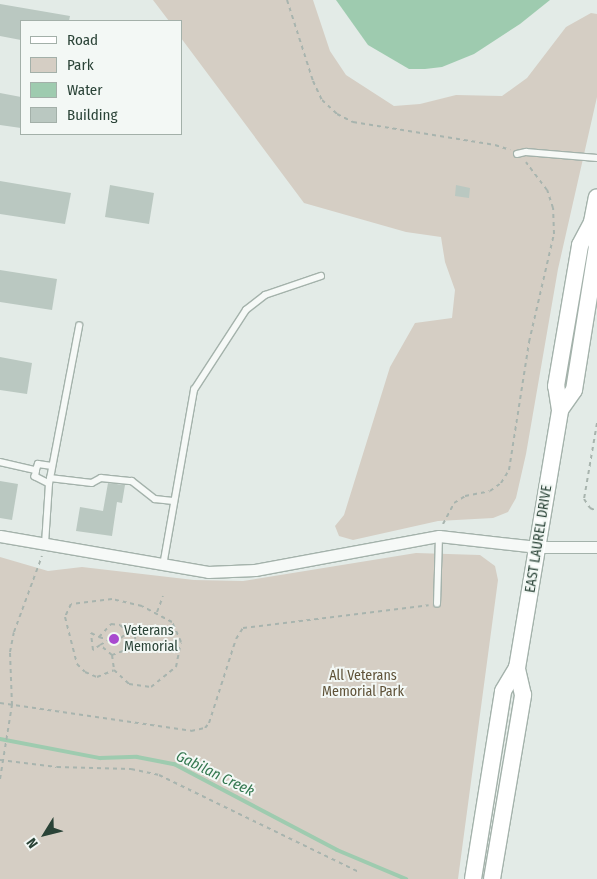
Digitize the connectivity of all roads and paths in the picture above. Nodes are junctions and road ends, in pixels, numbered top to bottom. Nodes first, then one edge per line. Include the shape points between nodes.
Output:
1 (287, 0) edge
2 (517, 154) junction
3 (597, 158) edge
4 (597, 197) edge
5 (321, 276) dead end
6 (78, 326) dead end
7 (597, 423) edge
8 (0, 462) edge
9 (52, 466) junction
10 (36, 470) junction
11 (49, 481) junction
12 (173, 501) junction
13 (597, 511) edge
14 (0, 536) edge
15 (440, 536) junction
16 (45, 544) junction
17 (537, 547) junction
18 (597, 547) edge
19 (163, 566) junction
20 (163, 596) dead end
21 (437, 604) joint
22 (157, 613) junction
23 (128, 632) junction
24 (100, 637) junction
25 (121, 638) junction
26 (108, 640) junction
27 (130, 643) junction
28 (100, 645) junction
29 (112, 654) junction
30 (517, 668) junction
31 (114, 670) junction
32 (0, 703) edge
33 (12, 706) junction
34 (1, 760) edge
35 (0, 779) edge
36 (359, 872) dead end
37 (473, 879) edge
38 (492, 879) edge

1 - 2 path via 313,81 322,100 337,114 353,122 495,145
2 - 3 lane
2 - 15 path via 547,190 553,208 554,234 529,342 509,470 502,483 490,491 465,496 454,503 445,516
4 - 17 main road, EAST LAUREL DRIVE via 592,222 580,245 556,386 560,410
5 - 12 lane via 265,295 246,310 232,329 194,390
6 - 9 lane
7 - 13 path via 584,500
8 - 10 lane
9 - 10 lane via 38,464
9 - 11 lane
10 - 11 lane via 35,478
11 - 12 lane via 92,483 101,478 132,481 155,499
11 - 16 lane
12 - 19 lane
14 - 16 street
15 - 17 street
15 - 19 street via 255,570 208,572
15 - 21 lane
16 - 19 street
16 - 33 path via 14,632 10,652
17 - 18 street
17 - 30 main road, EAST LAUREL DRIVE
20 - 22 path
21 - 33 path via 243,628 236,638 209,723 204,728 191,731
22 - 31 path via 172,622 179,634 181,650 176,667 158,684 144,688 129,684
22 - 31 path via 112,599 80,600 68,607 65,617 81,669 97,677
23 - 24 path via 120,625 111,624
23 - 25 path
23 - 27 path via 134,627 136,647
24 - 26 path
24 - 28 path via 91,633 93,650
25 - 26 path
25 - 27 path
26 - 28 path
27 - 29 path via 123,651
28 - 29 path
29 - 31 path
30 - 37 main road, EAST LAUREL DRIVE via 503,691
30 - 38 main road, EAST LAUREL DRIVE via 523,695
32 - 33 path
33 - 34 path
34 - 35 path
34 - 36 path via 131,769 159,775

